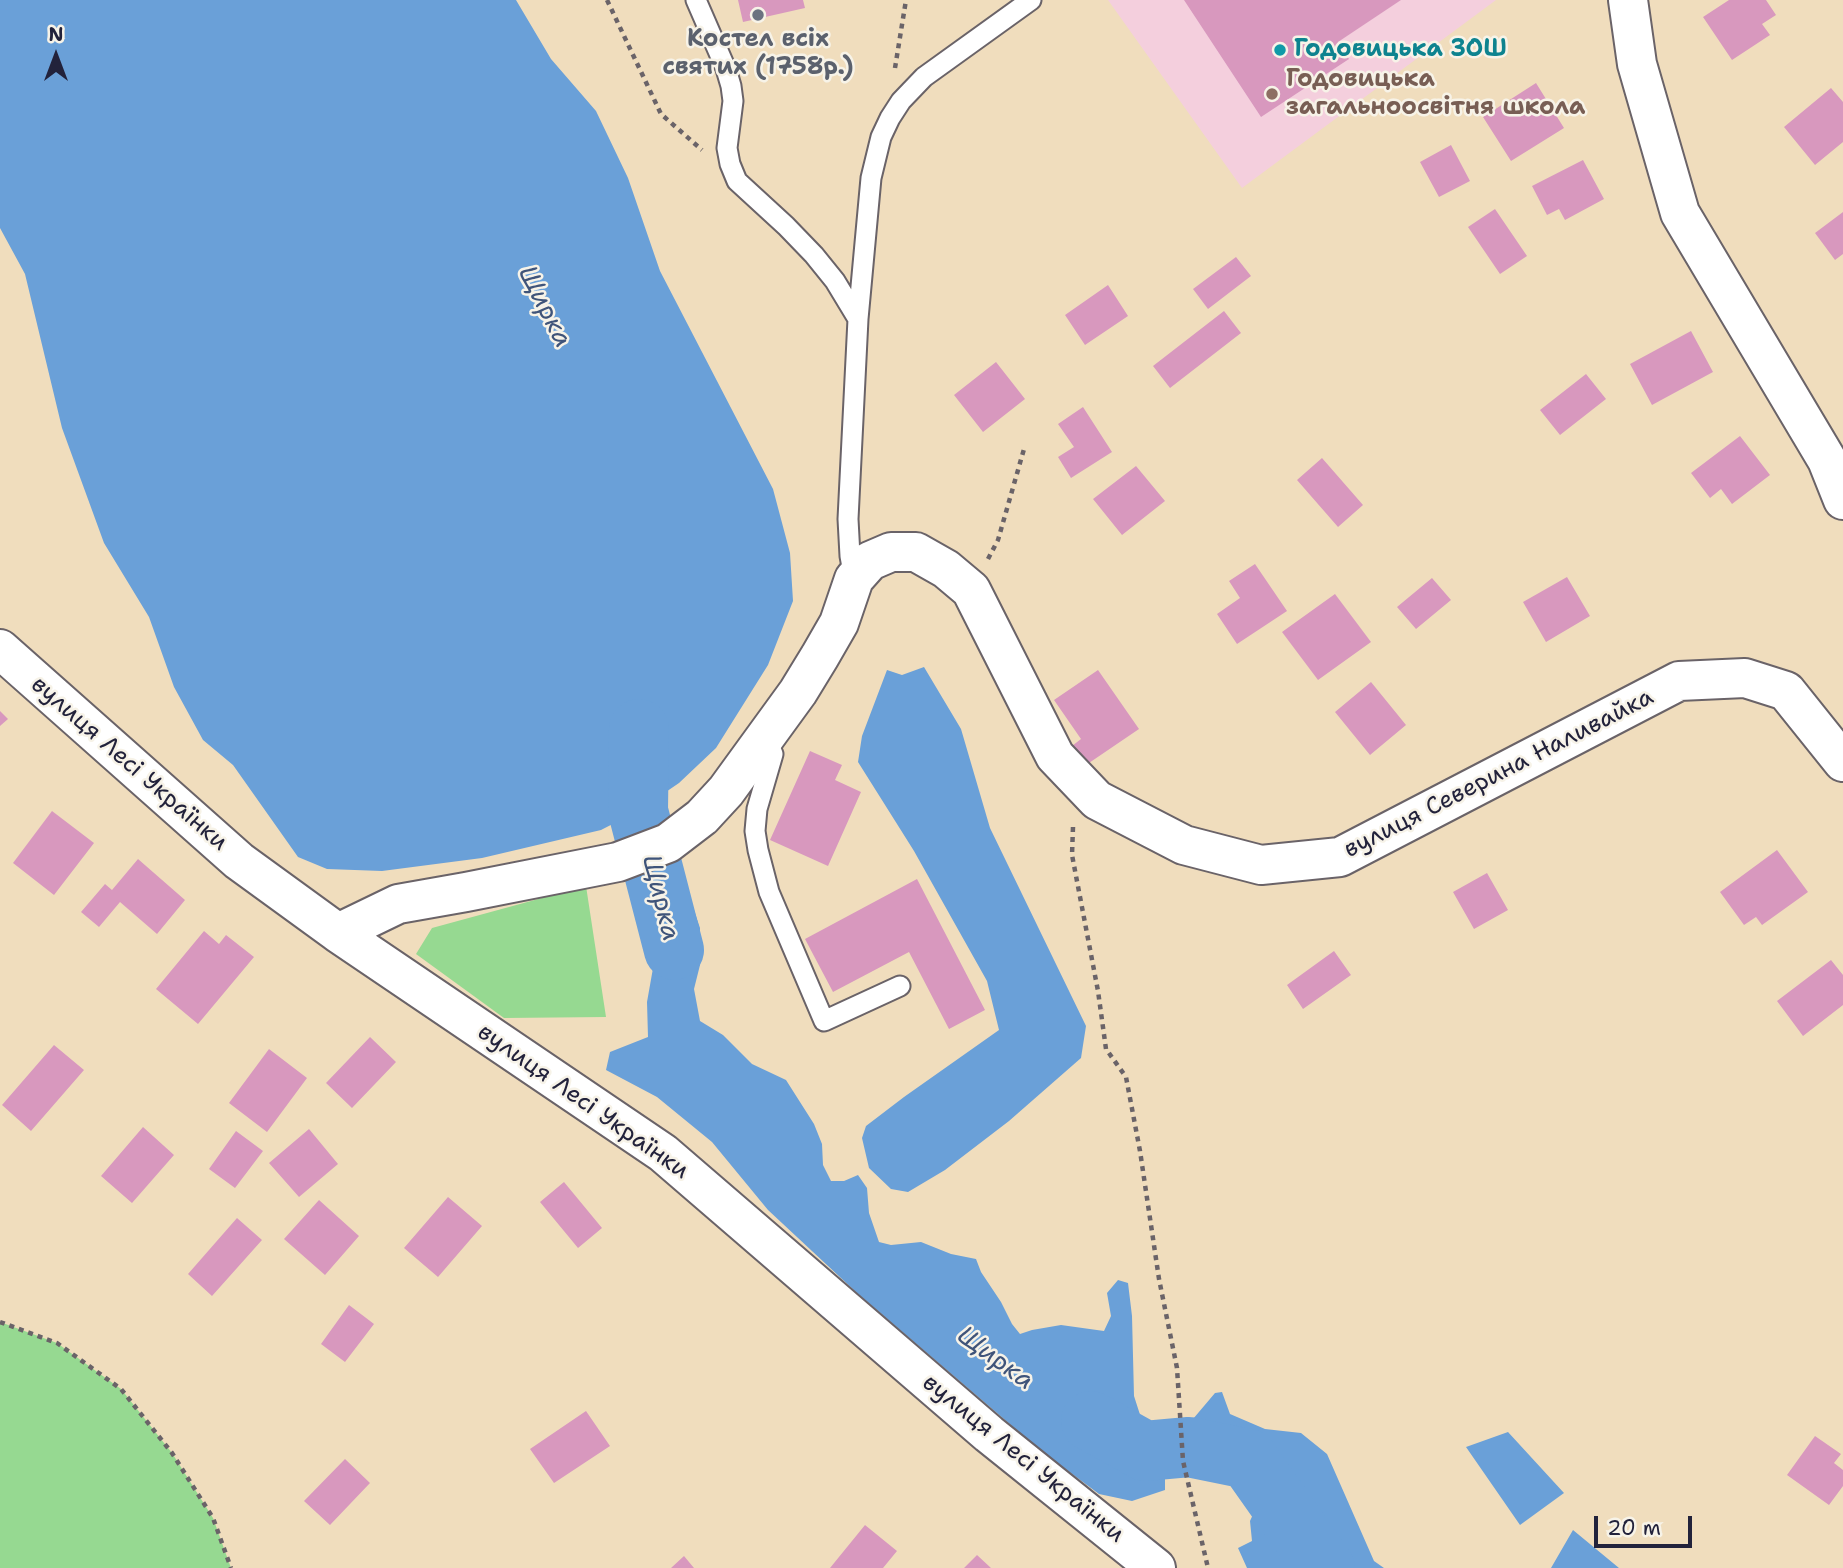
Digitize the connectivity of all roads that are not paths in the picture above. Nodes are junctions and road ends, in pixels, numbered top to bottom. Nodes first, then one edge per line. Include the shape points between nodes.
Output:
1 (696, 0) edge
2 (1031, 0) edge
3 (1628, 0) edge
4 (858, 319) junction
5 (1843, 500) edge
6 (854, 579) junction
7 (0, 649) edge
8 (765, 736) junction
9 (1843, 762) edge
10 (338, 933) junction
11 (900, 986) dead end
12 (1156, 1568) edge

1 - 4 lane via 731,86 727,148 737,181 814,255
2 - 4 lane via 924,77 890,118 871,178
3 - 5 street via 1637,64 1680,213 1827,460
4 - 6 lane via 848,519
6 - 8 street via 839,623 798,692
6 - 9 street, вулиця Северина Наливайка via 870,561 891,552 916,552 946,569 971,590 1055,756 1097,800 1184,845 1261,865 1340,857 1679,681 1745,678 1786,691
7 - 10 street, вулиця Лесі Українки via 239,860
8 - 10 street via 726,791 668,844 618,862 398,904
8 - 11 lane via 772,754 757,809 758,850 769,892 824,1021
10 - 12 street, вулиця Лесі Українки via 663,1153 989,1434

